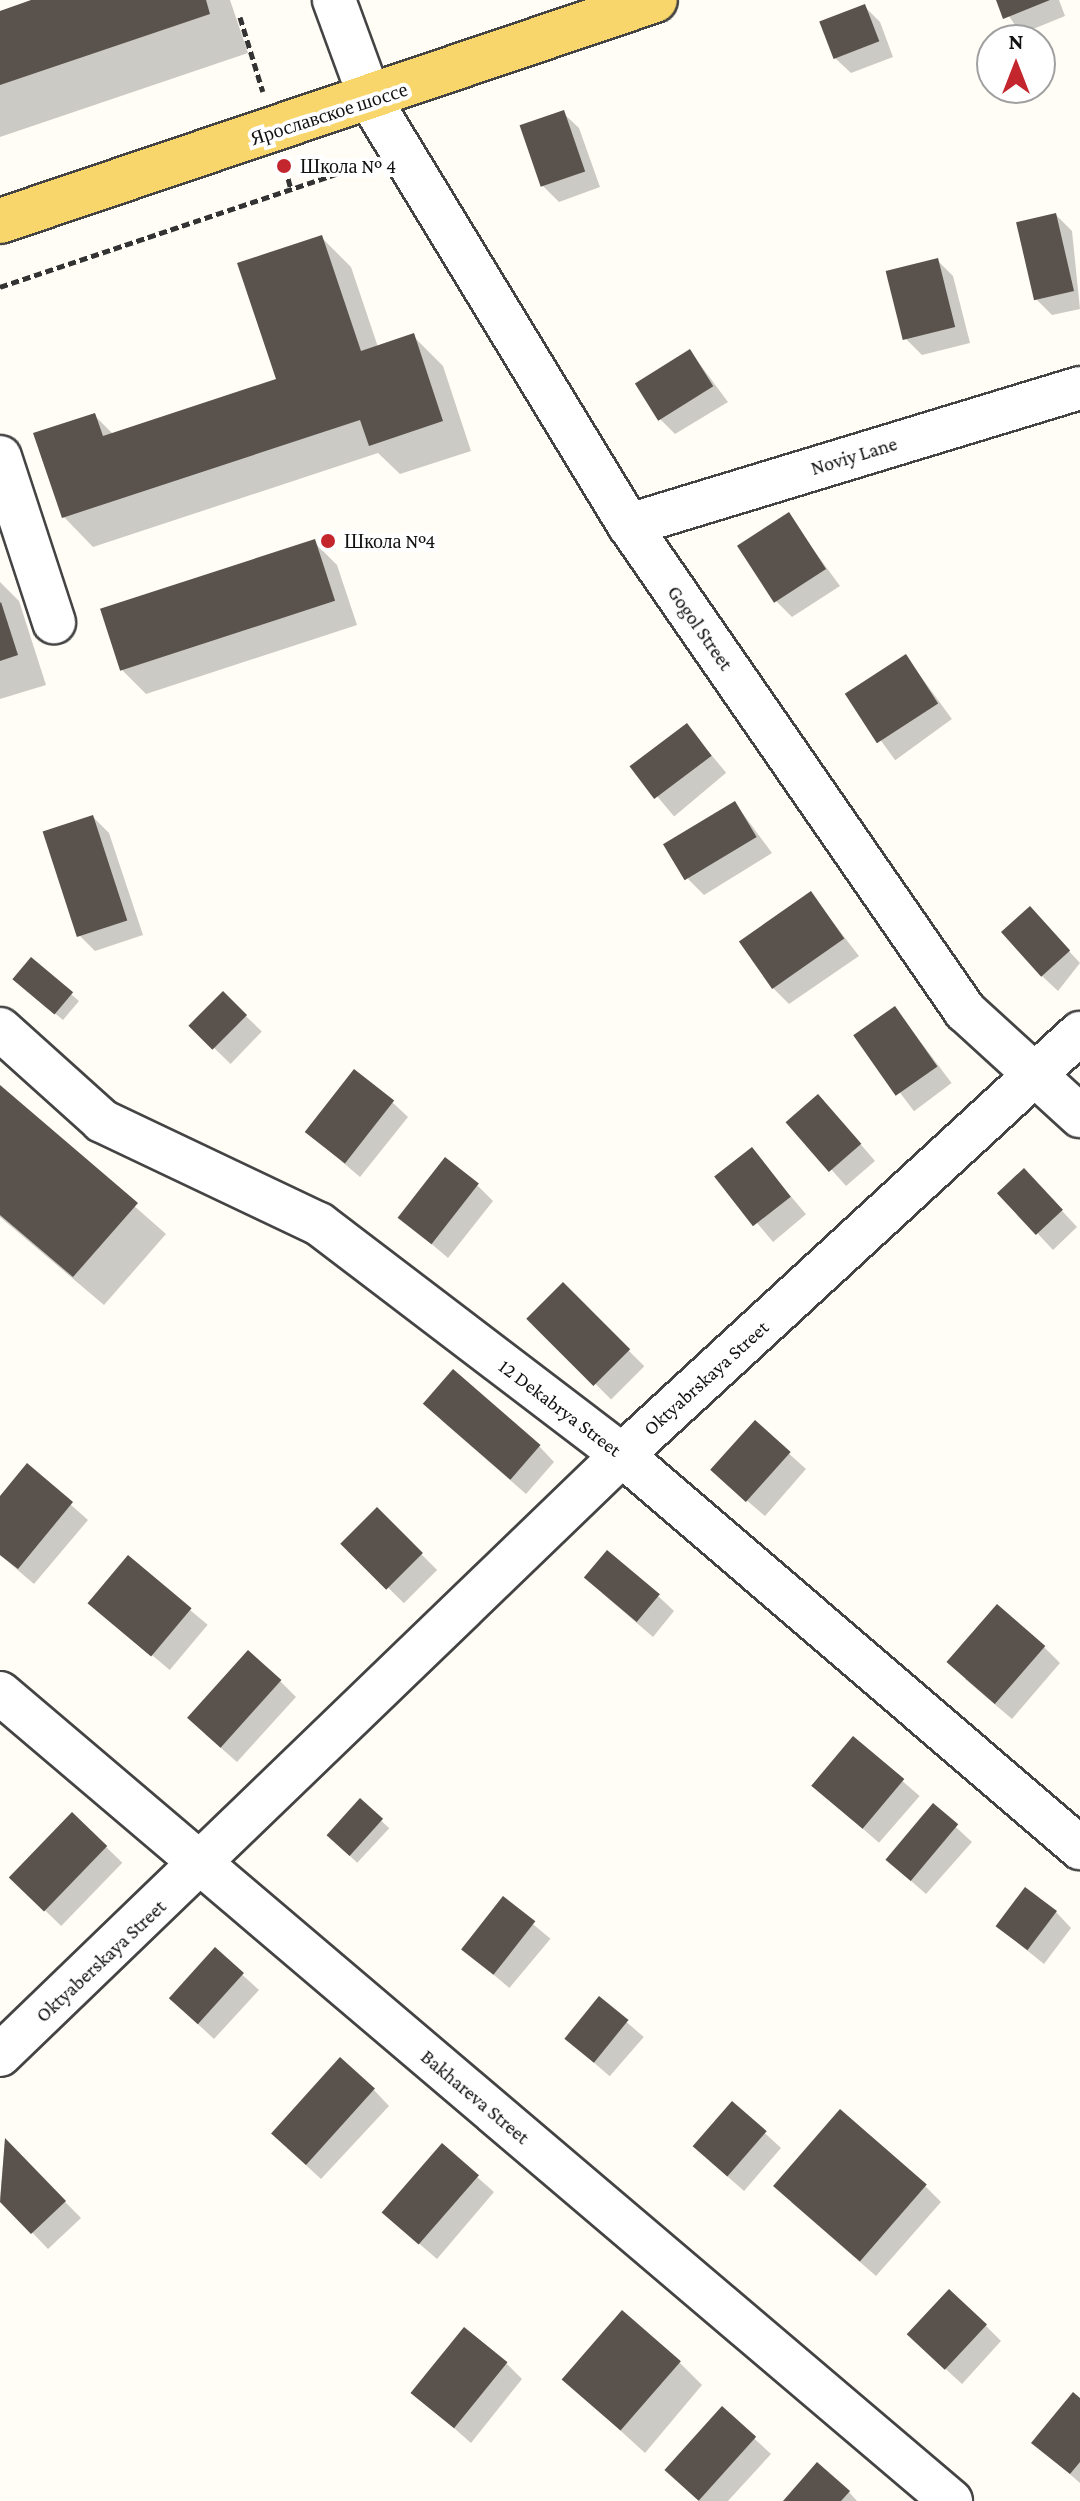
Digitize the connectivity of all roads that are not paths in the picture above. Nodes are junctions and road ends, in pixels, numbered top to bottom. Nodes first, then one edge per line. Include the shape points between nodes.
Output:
1 (334, 0) edge
2 (655, 0) edge
3 (371, 101) junction
4 (0, 221) edge
5 (1080, 388) edge
6 (0, 457) edge
7 (629, 525) junction
8 (54, 622) dead end
9 (0, 1029) edge
10 (1080, 1033) edge
11 (1035, 1077) junction
12 (1080, 1116) edge
13 (622, 1455) junction
14 (0, 1693) edge
15 (1080, 1848) edge
16 (202, 1866) junction
17 (0, 2055) edge
18 (951, 2501) edge

1 - 3 street, Gogol Street
2 - 3 main road, Ярославское шоссе
3 - 4 main road, Ярославское шоссе
3 - 7 street, Gogol Street
5 - 7 street, Noviy Lane
6 - 8 street
7 - 11 street, Gogol Street via 965,1011
9 - 13 street, 12 Dekabrya Street via 102,1121 319,1224
10 - 11 street, Oktyabrskaya Street
11 - 12 street, Gogol Street
11 - 13 street, Oktyabrskaya Street
13 - 15 street, 12 Dekabrya Street
13 - 16 street, Oktyabrskaya Street
14 - 16 street, Bakhareva Street
16 - 17 street, Oktyaberskaya Street
16 - 18 street, Bakhareva Street

